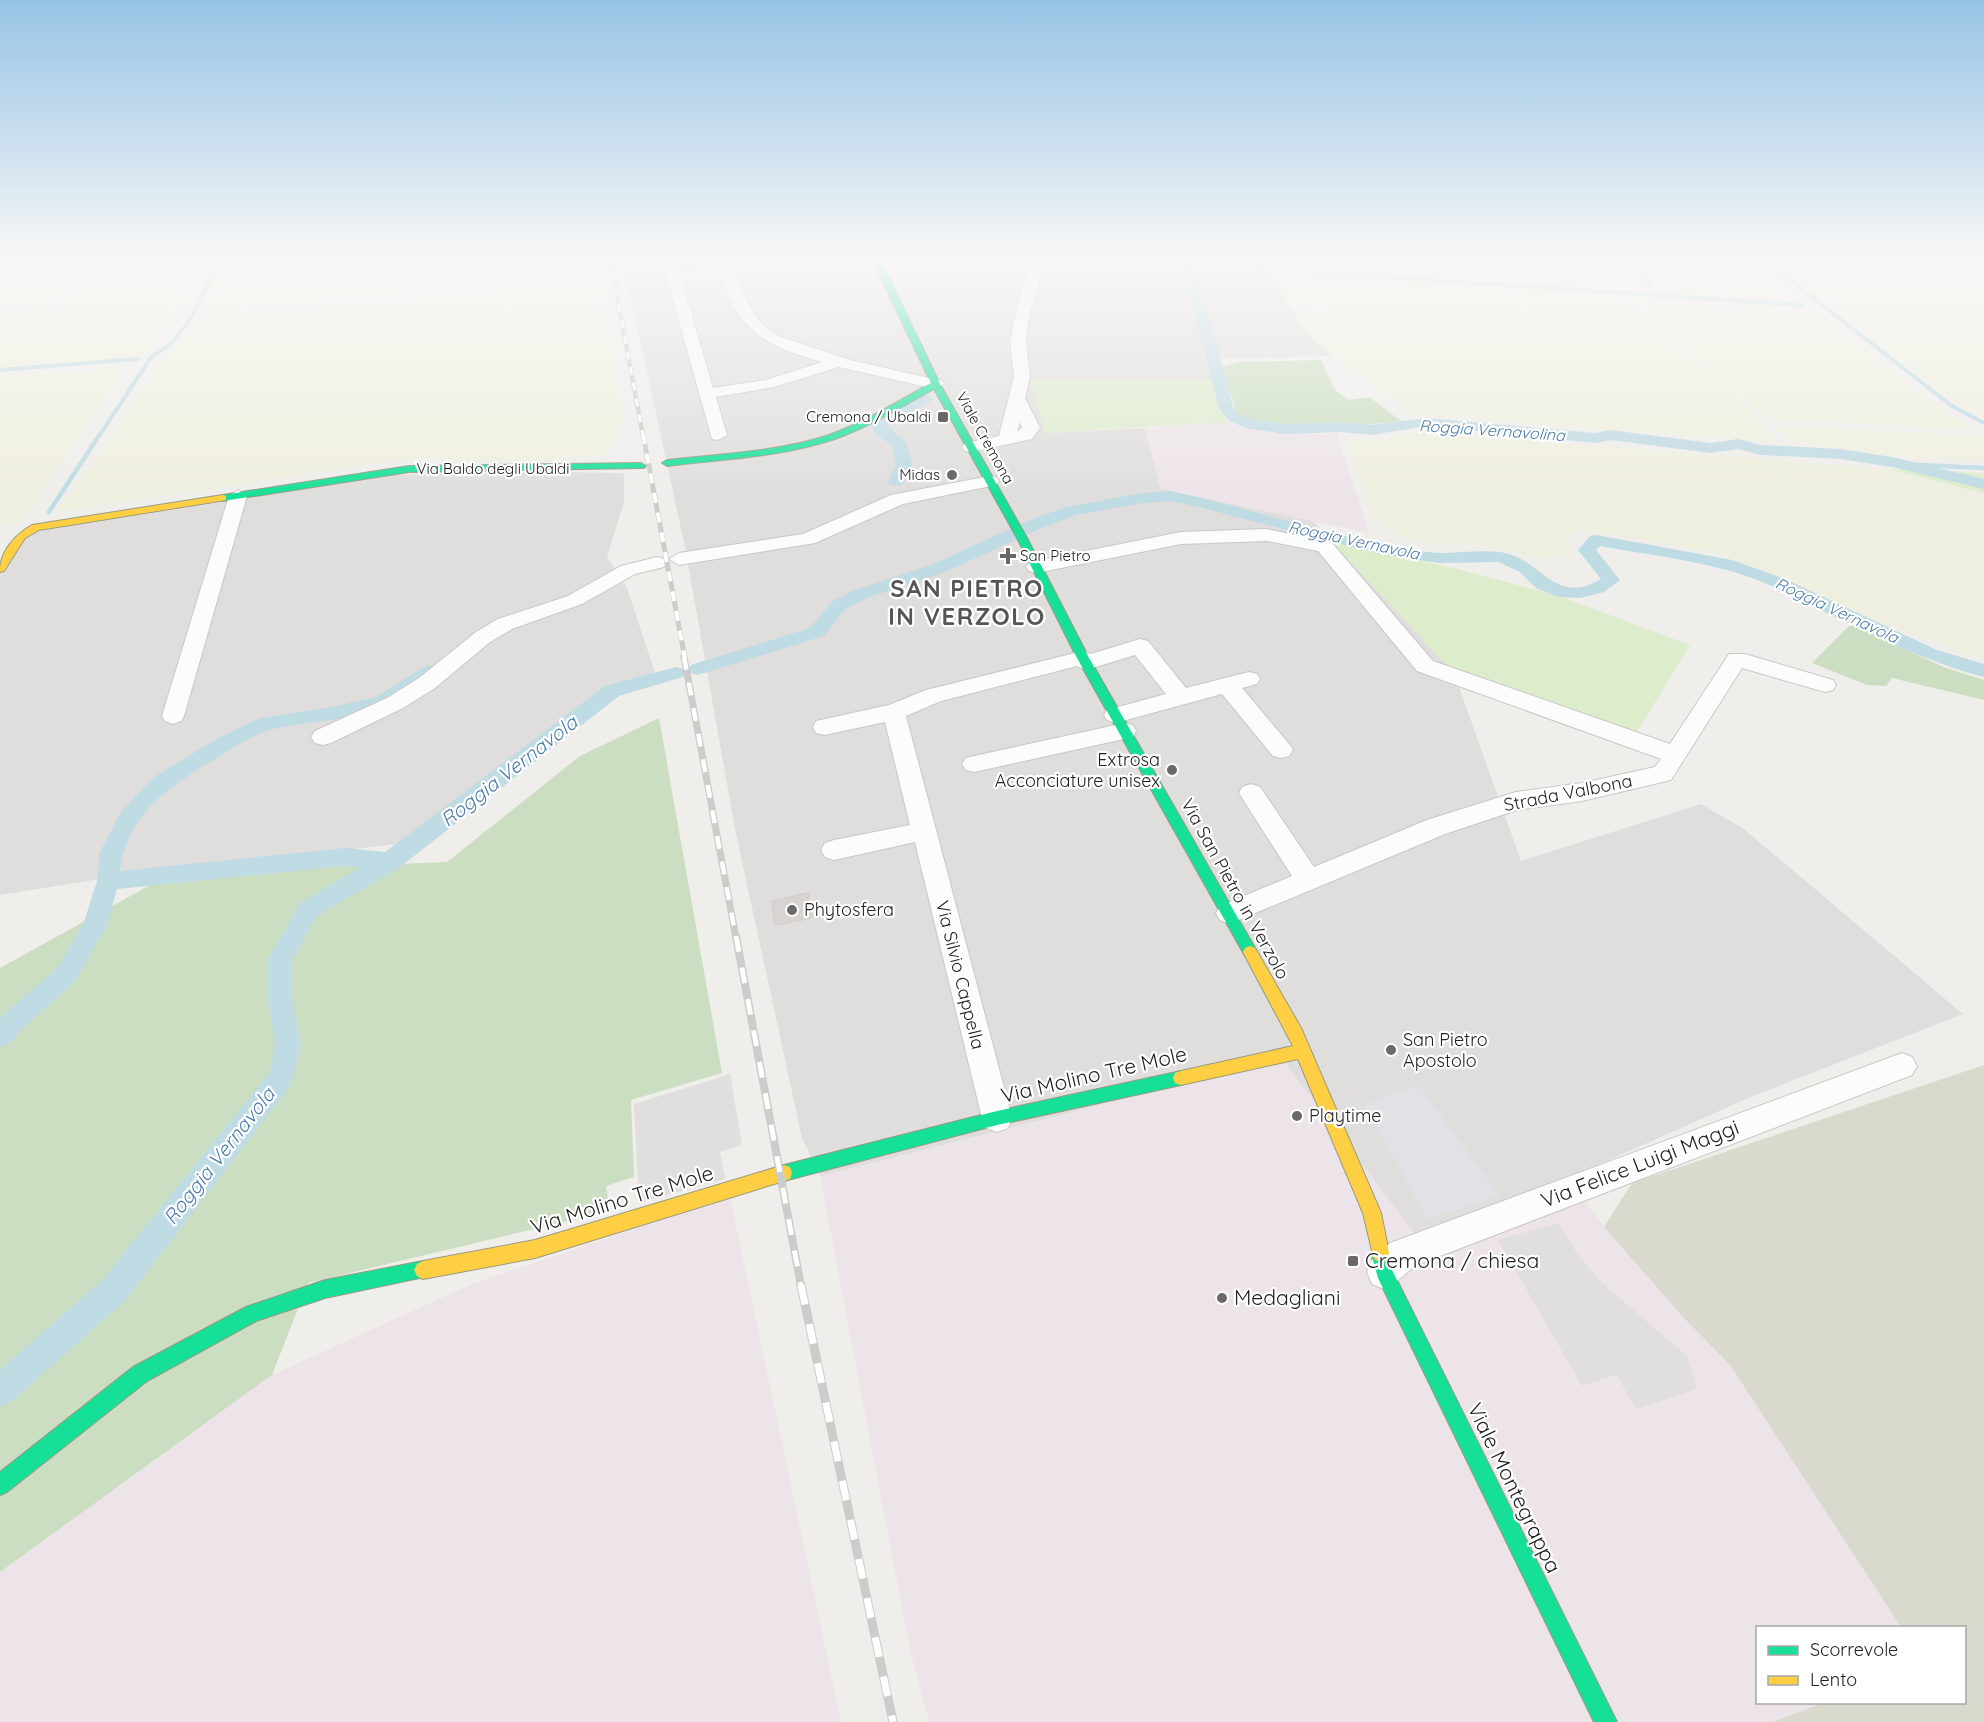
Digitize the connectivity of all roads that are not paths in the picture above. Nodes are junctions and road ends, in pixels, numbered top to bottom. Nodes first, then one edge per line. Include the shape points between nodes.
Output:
1 (691, 337) edge
2 (771, 337) edge
3 (914, 337) edge
4 (1019, 337) edge
5 (841, 361) junction
6 (936, 384) junction
7 (707, 394) junction
8 (1018, 400) junction
9 (718, 435) dead end
10 (1007, 438) junction
11 (971, 447) junction
12 (667, 463) dead end
13 (641, 466) dead end
14 (990, 481) junction
15 (238, 496) junction
16 (1022, 538) joint
17 (679, 559) dead end
18 (657, 563) dead end
19 (1036, 567) junction
20 (0, 569) edge
21 (1084, 660) junction
22 (1826, 685) dead end
23 (1181, 697) junction
24 (894, 711) junction
25 (173, 716) dead end
26 (1120, 723) junction
27 (824, 728) dead end
28 (323, 737) dead end
29 (1281, 750) dead end
30 (1675, 754) junction
31 (974, 764) dead end
32 (1251, 793) dead end
33 (924, 831) junction
34 (834, 850) dead end
35 (1309, 880) junction
36 (1229, 913) junction
37 (1302, 1051) junction
38 (1902, 1066) dead end
39 (997, 1118) junction
40 (1384, 1272) junction
41 (0, 1485) edge
42 (1606, 1722) edge

1 - 7 street
2 - 5 street
3 - 6 street, Viale Cremona
4 - 8 street via 1022,377
5 - 6 street
5 - 7 street via 768,384
6 - 11 street, Viale Cremona
6 - 12 street via 853,428 817,441
7 - 9 street
8 - 10 street
8 - 10 street via 1031,428 1026,435
10 - 11 street
11 - 14 street, Viale Cremona
13 - 15 street, Via Baldo degli Ubaldi via 409,469
14 - 16 street, Viale Cremona
14 - 17 street via 898,499 798,541
15 - 20 street, Via Baldo degli Ubaldi via 36,527 21,536
15 - 25 street
16 - 19 street, Via San Pietro in Verzolo
18 - 28 street via 628,570 575,600 505,624 483,637 428,683
19 - 21 street, Via San Pietro in Verzolo
19 - 30 street via 1181,538 1268,535 1325,547 1425,666
21 - 23 street via 1140,646
21 - 24 street via 934,695
21 - 26 street, Via San Pietro in Verzolo
22 - 30 street, Strada Valbona via 1737,659
23 - 26 street
23 - 29 street via 1238,682
24 - 27 street
24 - 33 street, Via Silvio Cappella
26 - 31 street
26 - 36 street, Via San Pietro in Verzolo
30 - 35 street, Strada Valbona via 1663,774 1582,792 1516,801 1436,827
32 - 35 street
33 - 34 street
33 - 39 street, Via Silvio Cappella
35 - 36 street, Strada Valbona
36 - 37 street, Via San Pietro in Verzolo
37 - 39 street, Via Molino Tre Mole
37 - 40 street, Via San Pietro in Verzolo via 1372,1213
38 - 40 street, Via Felice Luigi Maggi via 1419,1248 1402,1256
39 - 41 street, Via Molino Tre Mole via 780,1174 535,1249 325,1289 252,1313 140,1374
40 - 42 street, Viale Montegrappa

